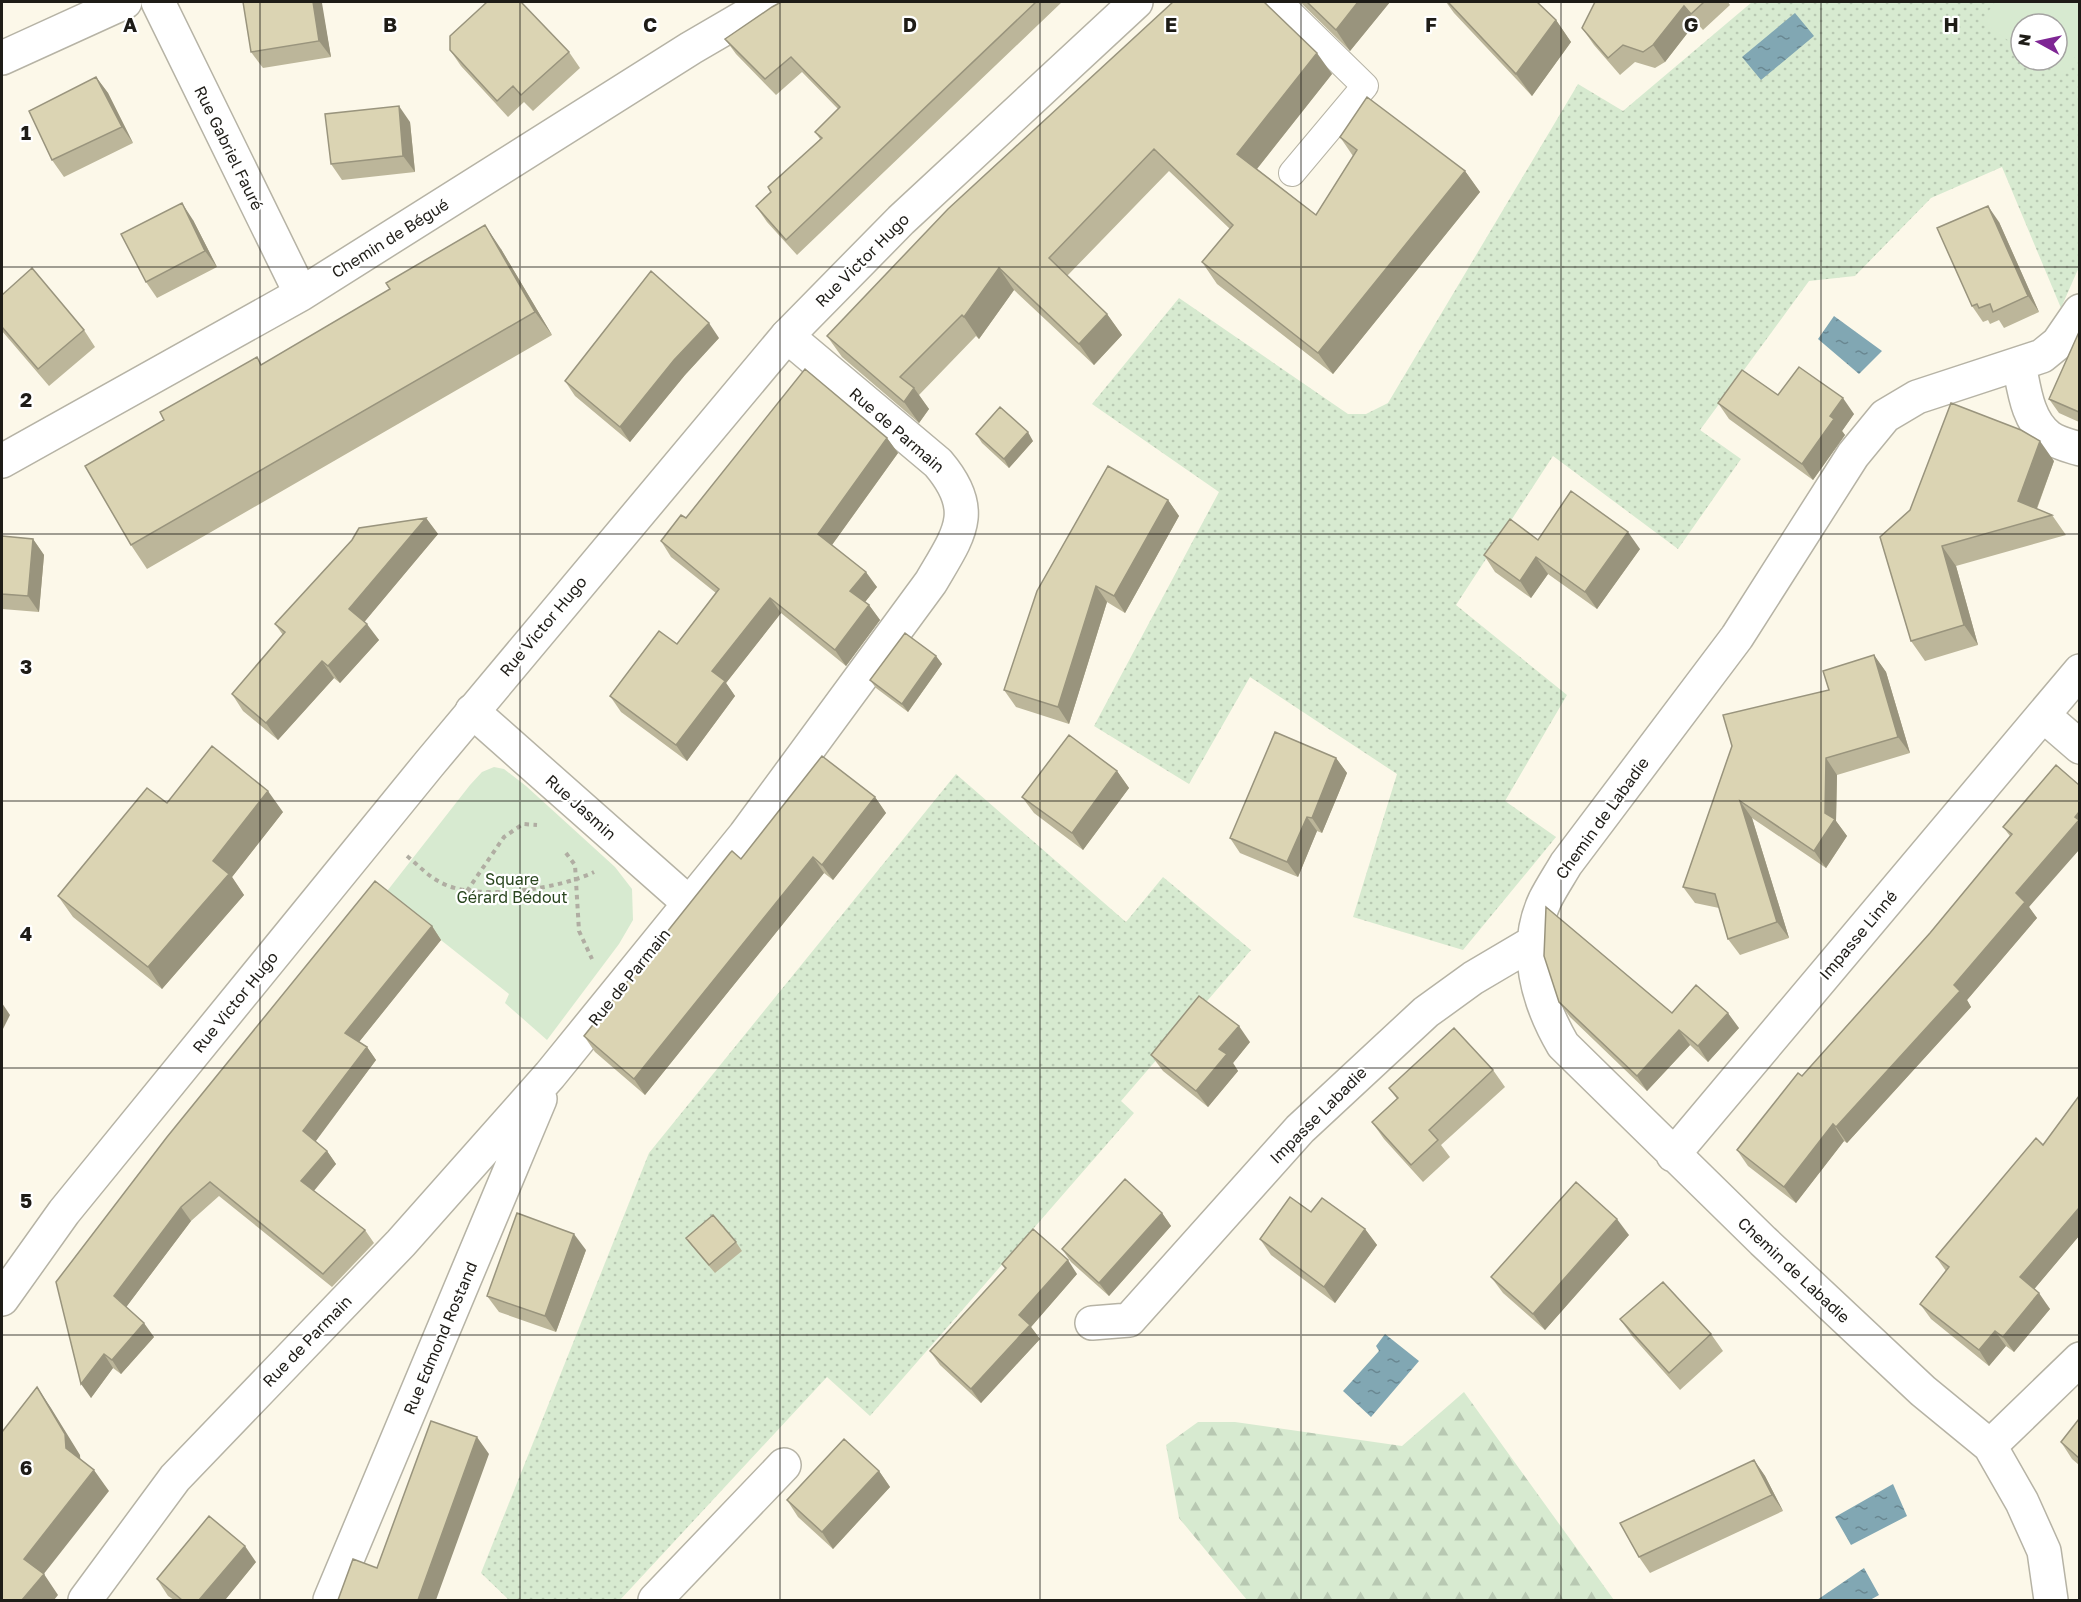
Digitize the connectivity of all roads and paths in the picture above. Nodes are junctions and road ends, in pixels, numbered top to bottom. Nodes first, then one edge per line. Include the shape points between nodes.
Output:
1 (125, 2) edge
2 (158, 2) edge
3 (770, 2) edge
4 (1136, 2) edge
5 (1279, 2) edge
6 (2, 58) edge
7 (1292, 173) dead end
8 (301, 294) junction
9 (2079, 311) edge
10 (787, 336) junction
11 (2019, 364) junction
12 (2079, 449) edge
13 (2, 461) edge
14 (2079, 671) edge
15 (472, 711) junction
16 (2043, 715) junction
17 (2079, 747) edge
18 (542, 827) dead end
19 (620, 843) junction
20 (562, 848) dead end
21 (402, 852) dead end
22 (577, 877) junction
23 (466, 891) junction
24 (689, 903) junction
25 (1534, 942) junction
26 (618, 989) junction
27 (550, 1075) junction
28 (1673, 1155) junction
29 (2, 1299) edge
30 (1092, 1323) dead end
31 (2079, 1359) edge
32 (1990, 1446) junction
33 (784, 1465) dead end
34 (85, 1600) edge
35 (330, 1600) edge
36 (655, 1600) edge
37 (2051, 1600) edge

1 - 6 street
2 - 8 street, Rue Gabriel Fauré
3 - 8 street, Chemin de Bégué
4 - 10 street, Rue Victor Hugo via 901,220
5 - 7 lane via 1365,86
8 - 13 street, Chemin de Bégué
9 - 11 street, Chemin de Labadie via 2058,343 2042,356
10 - 15 street, Rue Victor Hugo
10 - 24 street, Rue de Parmain via 938,463 953,481 962,504 962,519 958,537 931,582 745,835
11 - 12 street via 2037,424 2049,437
11 - 25 street, Chemin de Labadie via 1917,397 1885,416 1853,455 1737,637 1566,864 1544,902
14 - 16 street, Impasse Linné
15 - 19 street, Rue Jasmin
15 - 29 street, Rue Victor Hugo via 71,1203
16 - 17 street
16 - 28 street, Impasse Linné
18 - 23 path via 523,824 513,829
19 - 22 path via 603,866
19 - 24 street, Rue Jasmin
20 - 22 path via 575,865
21 - 23 path via 440,882
22 - 23 path via 514,890
22 - 26 path via 579,931 597,967
24 - 26 street, Rue de Parmain
25 - 28 street, Chemin de Labadie via 1535,979 1546,1015 1563,1045
25 - 30 street, Impasse Labadie via 1426,1012 1299,1129 1129,1320
26 - 27 street, Rue de Parmain
27 - 34 street, Rue de Parmain via 402,1243 175,1478
27 - 35 street, Rue Edmond Rostand
28 - 32 street, Chemin de Labadie via 1923,1391
31 - 32 street
32 - 37 street, Chemin de Labadie via 2044,1551
33 - 36 street

